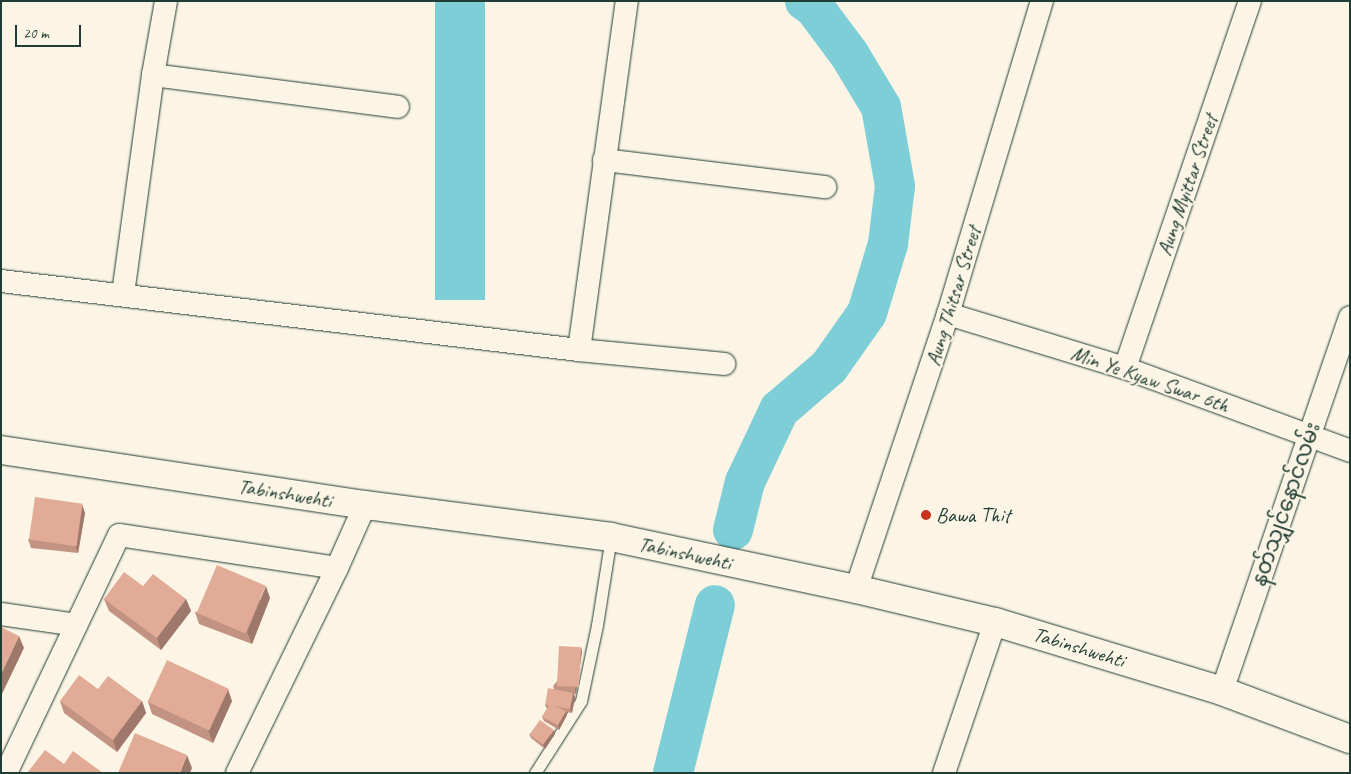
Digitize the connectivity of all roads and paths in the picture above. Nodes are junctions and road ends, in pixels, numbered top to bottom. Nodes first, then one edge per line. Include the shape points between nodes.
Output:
1 (166, 1) edge
2 (627, 1) edge
3 (1042, 1) edge
4 (1250, 1) edge
5 (153, 75) junction
6 (398, 107) dead end
7 (604, 160) junction
8 (825, 187) dead end
9 (1, 281) edge
10 (123, 294) junction
11 (948, 314) junction
12 (1350, 317) edge
13 (579, 350) junction
14 (724, 364) dead end
15 (1125, 368) junction
16 (1310, 436) junction
17 (1, 450) edge
18 (1350, 450) edge
19 (365, 505) junction
20 (610, 537) junction
21 (337, 568) junction
22 (856, 589) junction
23 (1, 614) edge
24 (995, 622) junction
25 (76, 625) junction
26 (1222, 691) junction
27 (1350, 739) edge
28 (6, 773) edge
29 (237, 773) edge
30 (535, 773) edge
31 (944, 773) edge

1 - 5 street
2 - 7 street
3 - 11 street, Aung Thitsar Street
4 - 15 street, Aung Myittar Street
5 - 6 street
5 - 10 street
7 - 8 street
7 - 13 street
9 - 10 street
10 - 13 street
11 - 15 street, Min Ye Kyaw Swar 6th
11 - 22 street, Aung Thitsar Street
12 - 16 street, နတ်သျှင်နောင်လမ်း
13 - 14 street
15 - 16 street, Min Ye Kyaw Swar 6th
16 - 18 street, Min Ye Kyaw Swar 6th
16 - 26 street, နတ်သျှင်နောင်လမ်း
17 - 19 main road, Tabinshwehti
19 - 20 main road, Tabinshwehti
19 - 21 street
20 - 22 main road, Tabinshwehti
20 - 30 lane via 582,701
21 - 25 street via 119,535
21 - 29 street
22 - 24 main road, Tabinshwehti
23 - 25 street
24 - 26 main road, Tabinshwehti
24 - 31 street
25 - 28 street
26 - 27 main road, Tabinshwehti

